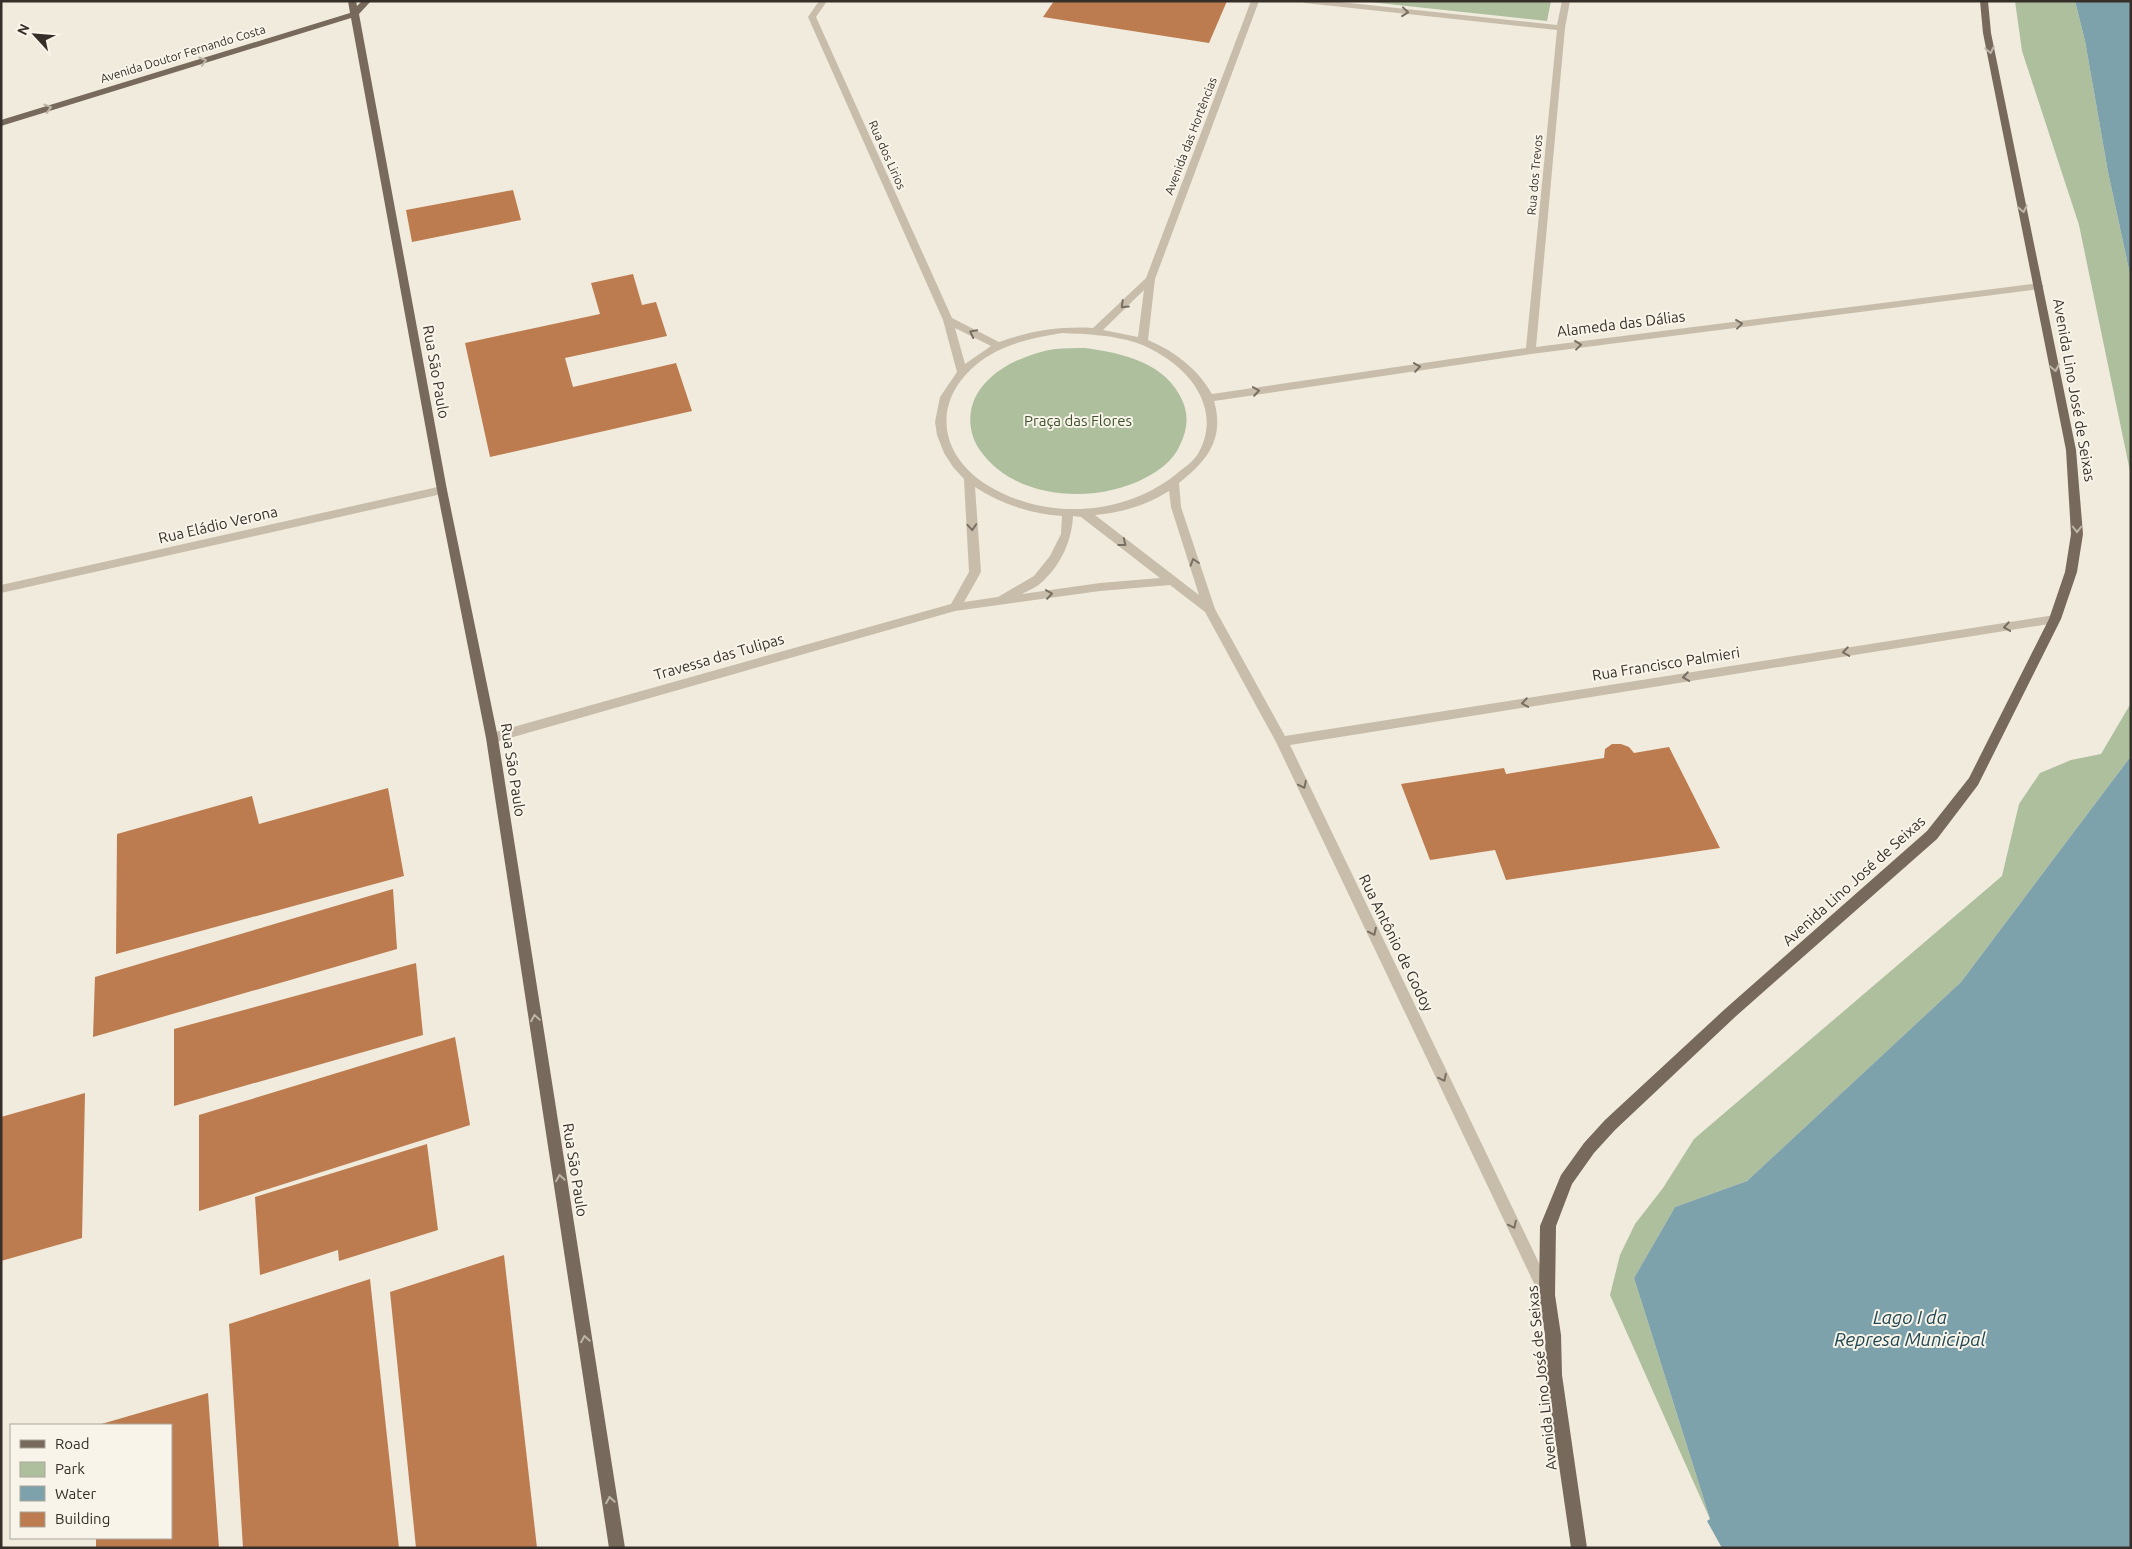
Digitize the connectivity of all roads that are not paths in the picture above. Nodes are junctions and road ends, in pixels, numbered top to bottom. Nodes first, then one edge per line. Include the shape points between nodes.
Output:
1 (367, 1) edge
2 (823, 1) edge
3 (1255, 1) edge
4 (1305, 1) edge
5 (1566, 1) edge
6 (1984, 1) edge
7 (353, 8) edge
8 (1562, 28) junction
9 (1, 123) edge
10 (1150, 279) junction
11 (2039, 286) junction
12 (948, 320) junction
13 (1097, 330) junction
14 (1143, 341) junction
15 (998, 346) junction
16 (1531, 351) junction
17 (962, 370) junction
18 (1208, 398) junction
19 (969, 478) junction
20 (1174, 484) junction
21 (442, 490) junction
22 (1068, 513) junction
23 (1084, 513) junction
24 (1170, 581) junction
25 (1, 589) edge
26 (1001, 601) junction
27 (955, 607) junction
28 (1209, 608) junction
29 (2055, 619) junction
30 (492, 738) junction
31 (1282, 741) junction
32 (1547, 1295) junction
33 (617, 1548) edge
34 (1579, 1548) edge

1 - 7 main road, Avenida Doutor Fernando Costa
2 - 12 street, Rua dos Lirios via 812,17
3 - 10 street, Avenida das Hortências
4 -> 8 street
5 - 8 street, Rua dos Trevos
6 -> 11 main road, Avenida Lino José de Seixas via 1994,71
9 -> 7 main road, Avenida Doutor Fernando Costa
7 - 21 main road, Rua São Paulo
8 - 16 street, Rua dos Trevos
10 -> 13 street, Avenida das Hortências
10 - 14 street, Avenida das Hortências
16 -> 11 street, Alameda das Dálias
11 -> 29 main road, Avenida Lino José de Seixas via 2071,450 2076,501 2077,534 2071,572
15 -> 12 street
12 - 17 street, Rua dos Lirios
13 - 14 street
13 - 15 street via 1062,330 1029,335
14 - 18 street via 1172,356 1194,375
15 - 17 street
18 -> 16 street, Alameda das Dálias
17 - 19 street via 944,396 939,424 947,453
18 - 20 street via 1212,428 1200,458
19 - 22 street via 996,496 1030,507
19 -> 27 street via 975,572
20 - 23 street via 1148,499
28 -> 20 street, Rua Antônio de Godoy via 1176,506
21 - 25 street, Rua Eládio Verona
21 - 30 main road, Rua São Paulo
22 - 23 street
22 - 26 street, Travessa das Tulipas via 1067,534 1055,558 1038,579
23 -> 24 street, Rua Antônio de Godoy
26 -> 24 street, Travessa das Tulipas
24 - 28 street, Rua Antônio de Godoy
26 - 27 street, Travessa das Tulipas
27 - 30 street, Travessa das Tulipas
28 - 31 street, Rua Antônio de Godoy
29 -> 31 street, Rua Francisco Palmieri
29 - 32 main road, Avenida Lino José de Seixas via 1974,780 1932,835 1730,1013 1589,1148 1566,1180 1548,1226
33 -> 30 main road, Rua São Paulo
31 -> 32 street, Rua Antônio de Godoy
32 - 34 main road, Avenida Lino José de Seixas via 1554,1374

